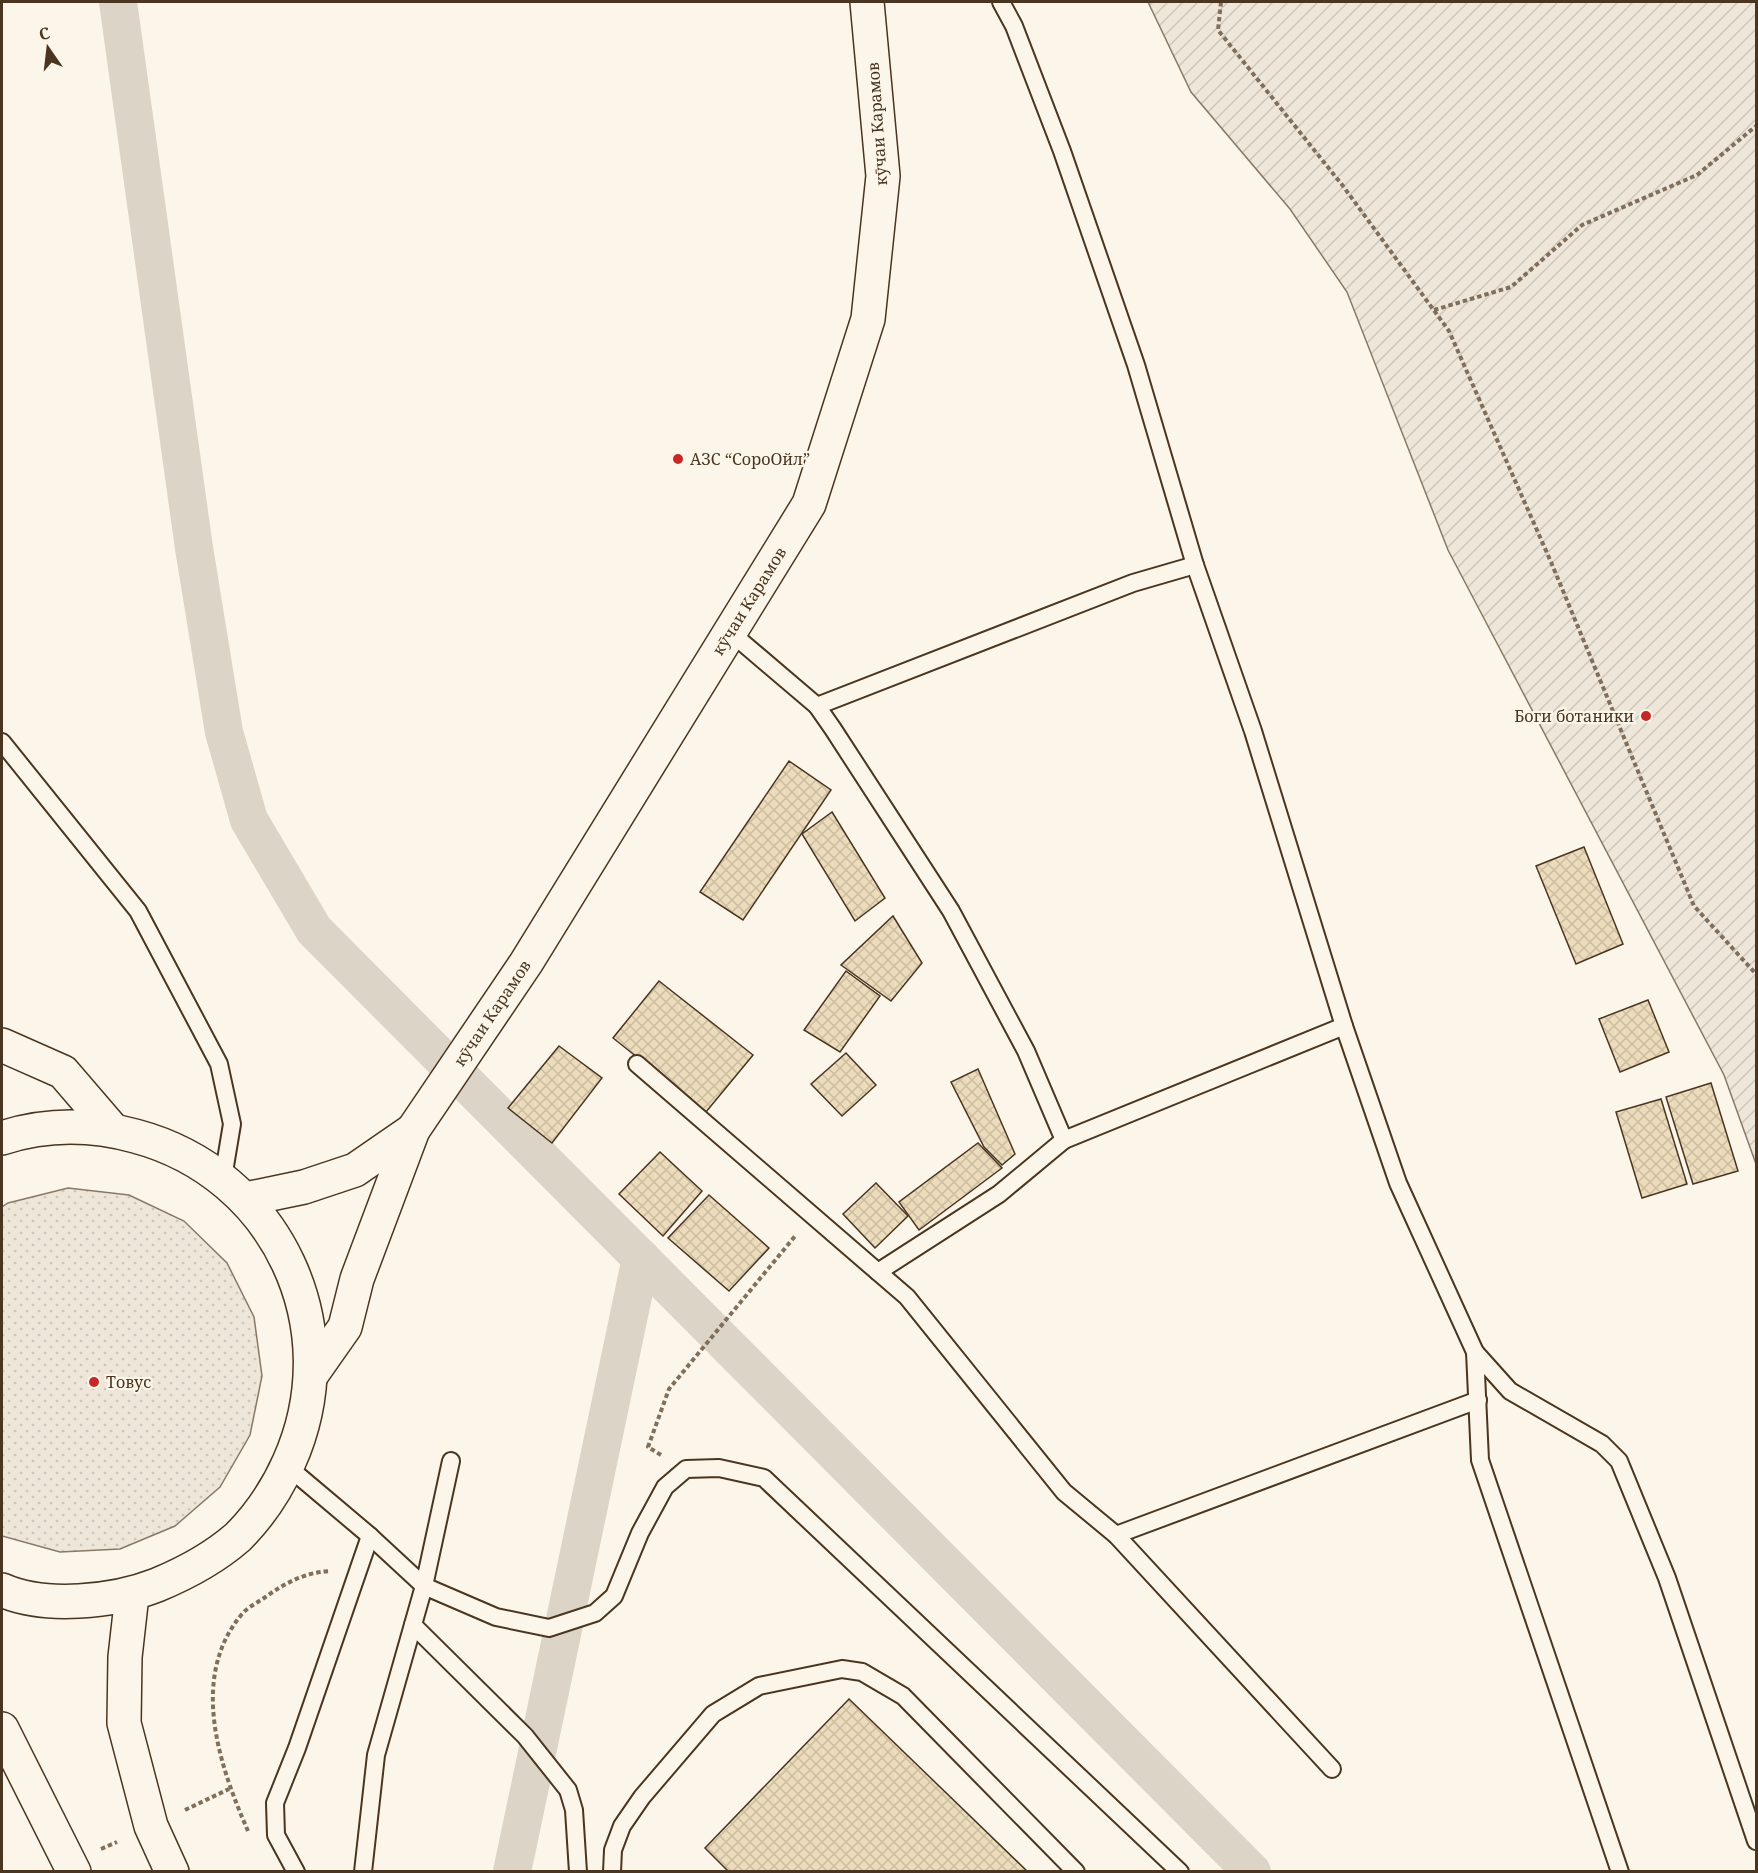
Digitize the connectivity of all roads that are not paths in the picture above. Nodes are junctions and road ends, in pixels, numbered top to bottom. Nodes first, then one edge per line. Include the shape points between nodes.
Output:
1 (867, 2) edge
2 (1001, 2) edge
3 (1196, 565) junction
4 (730, 632) junction
5 (817, 706) junction
6 (2, 742) edge
7 (1344, 1026) junction
8 (2, 1045) edge
9 (637, 1064) dead end
10 (112, 1129) junction
11 (413, 1130) junction
12 (2, 1138) edge
13 (1064, 1140) junction
14 (234, 1189) junction
15 (878, 1272) junction
16 (1475, 1352) junction
17 (312, 1374) junction
18 (1479, 1400) junction
19 (451, 1461) dead end
20 (287, 1466) junction
21 (1116, 1535) junction
22 (370, 1536) junction
23 (424, 1586) junction
24 (2, 1590) edge
25 (132, 1595) junction
26 (413, 1625) junction
27 (2, 1729) edge
28 (1332, 1769) dead end
29 (1756, 1841) edge
30 (74, 1872) edge
31 (172, 1872) edge
32 (296, 1872) edge
33 (363, 1872) edge
34 (578, 1872) edge
35 (612, 1872) edge
36 (1076, 1872) edge
37 (1180, 1872) edge
38 (1620, 1872) edge

1 - 4 main road, кӯчаи Карамов via 883,176 868,319 809,504
2 - 3 lane via 1014,26 1070,174 1136,365
3 - 5 lane via 1133,584
3 - 7 lane via 1253,731
4 - 5 lane
4 - 11 main road, кӯчаи Карамов via 526,963
5 - 13 lane via 951,911 1026,1051
6 - 14 lane via 138,911 219,1064 232,1124
7 - 13 lane
7 - 16 lane via 1398,1183
8 - 10 main road via 63,1072
9 - 15 lane
10 - 12 main road via 66,1126
10 - 14 main road via 161,1143
11 - 14 main road, кӯчаи Карамов via 355,1170 304,1187
11 - 17 main road, кӯчаи Карамов via 357,1279 345,1327
13 - 15 lane via 999,1194
14 - 17 main road via 283,1251 306,1311
15 - 21 lane via 907,1297 1064,1492
16 - 18 lane
16 - 29 lane via 1510,1391 1602,1444 1619,1461 1666,1578
17 - 20 main road via 301,1434
18 - 21 lane
18 - 38 lane via 1480,1460
19 - 23 lane
20 - 22 lane
20 - 25 main road via 276,1489 238,1536 189,1572
21 - 28 lane
22 - 23 lane
22 - 32 lane via 297,1748 274,1803 276,1835
23 - 26 lane
23 - 37 lane via 496,1617 549,1628 595,1612 614,1596 640,1533 665,1487 687,1469 719,1467 764,1478
24 - 25 main road via 70,1602
25 - 31 main road via 124,1657 124,1723 150,1826
26 - 33 lane via 376,1755
26 - 34 lane via 525,1736 568,1790 574,1810
27 - 30 main road
35 - 36 lane via 613,1850 622,1826 713,1714 759,1686 842,1669 862,1672 903,1696

